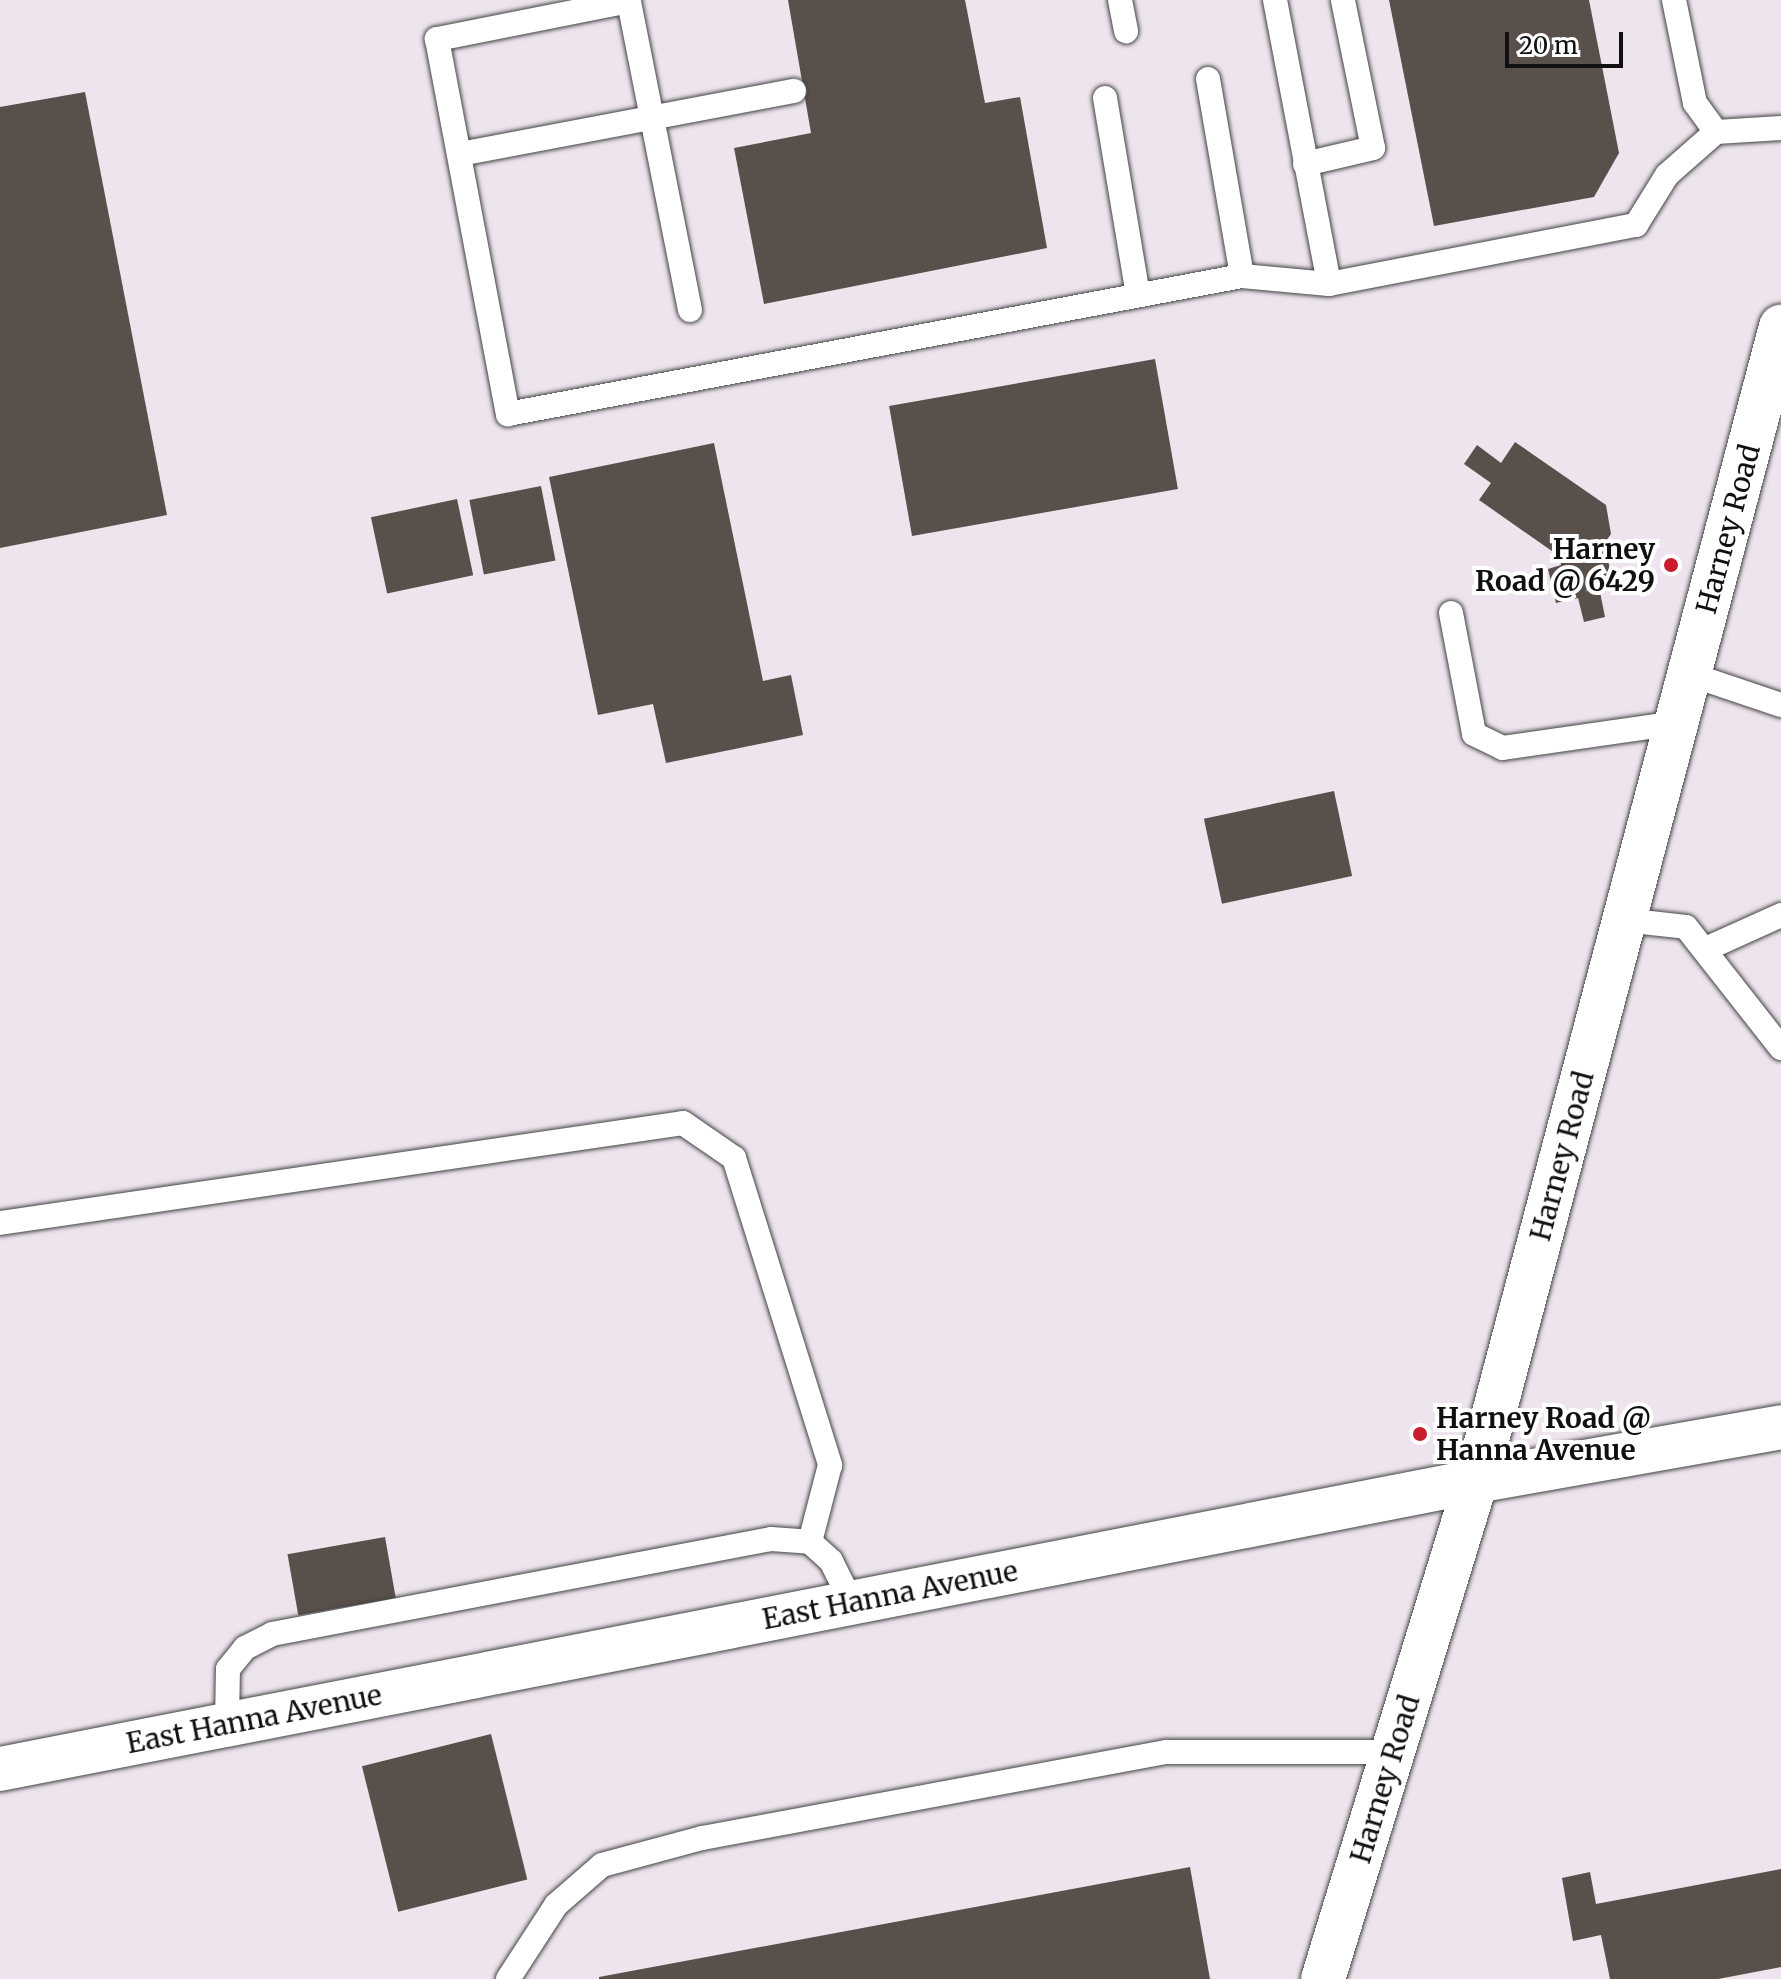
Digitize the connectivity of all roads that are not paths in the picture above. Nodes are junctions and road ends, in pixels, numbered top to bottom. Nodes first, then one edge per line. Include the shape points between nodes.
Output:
1 (1120, 0) edge
2 (1275, 0) edge
3 (1343, 0) edge
4 (1674, 0) edge
5 (1126, 31) dead end
6 (1208, 79) dead end
7 (794, 91) dead end
8 (1105, 98) dead end
9 (652, 117) junction
10 (1716, 132) junction
11 (1776, 136) edge
12 (460, 154) junction
13 (1305, 164) junction
14 (1242, 276) junction
15 (1329, 284) junction
16 (1138, 295) junction
17 (690, 310) dead end
18 (1781, 327) edge
19 (1451, 613) dead end
20 (1689, 674) junction
21 (1781, 705) edge
22 (1676, 723) junction
23 (1781, 915) edge
24 (1624, 920) junction
25 (1708, 948) junction
26 (1781, 1048) edge
27 (0, 1223) edge
28 (1781, 1427) edge
29 (1476, 1481) junction
30 (810, 1542) junction
31 (852, 1603) junction
32 (227, 1724) junction
33 (1393, 1752) junction
34 (0, 1769) edge
35 (508, 1979) edge
36 (1323, 1979) edge

1 - 5 lane
2 - 13 lane
3 - 13 lane via 1373,148
4 - 10 lane via 1695,103
6 - 14 lane
7 - 9 lane
8 - 16 lane
9 - 12 lane
9 - 12 lane via 629,1 437,39
9 - 17 lane
10 - 11 lane
10 - 15 lane via 1667,175 1636,225
12 - 16 lane via 508,414
13 - 15 lane
14 - 15 lane
14 - 16 lane
18 - 20 street, Harney Road
19 - 22 lane via 1474,734 1503,748
20 - 21 lane
20 - 22 street, Harney Road
22 - 24 street, Harney Road
23 - 25 lane
24 - 25 lane via 1686,927
24 - 29 street, Harney Road
25 - 26 lane
27 - 30 lane via 683,1123 734,1158 830,1465
28 - 29 street, East Hanna Avenue
29 - 31 street, East Hanna Avenue
29 - 33 street, Harney Road
30 - 31 lane via 831,1561
30 - 32 lane via 753,1541 272,1634 245,1648 228,1669
31 - 32 street, East Hanna Avenue
32 - 34 street, East Hanna Avenue
33 - 35 lane via 1166,1752 702,1838 602,1865 556,1905
33 - 36 street, Harney Road

